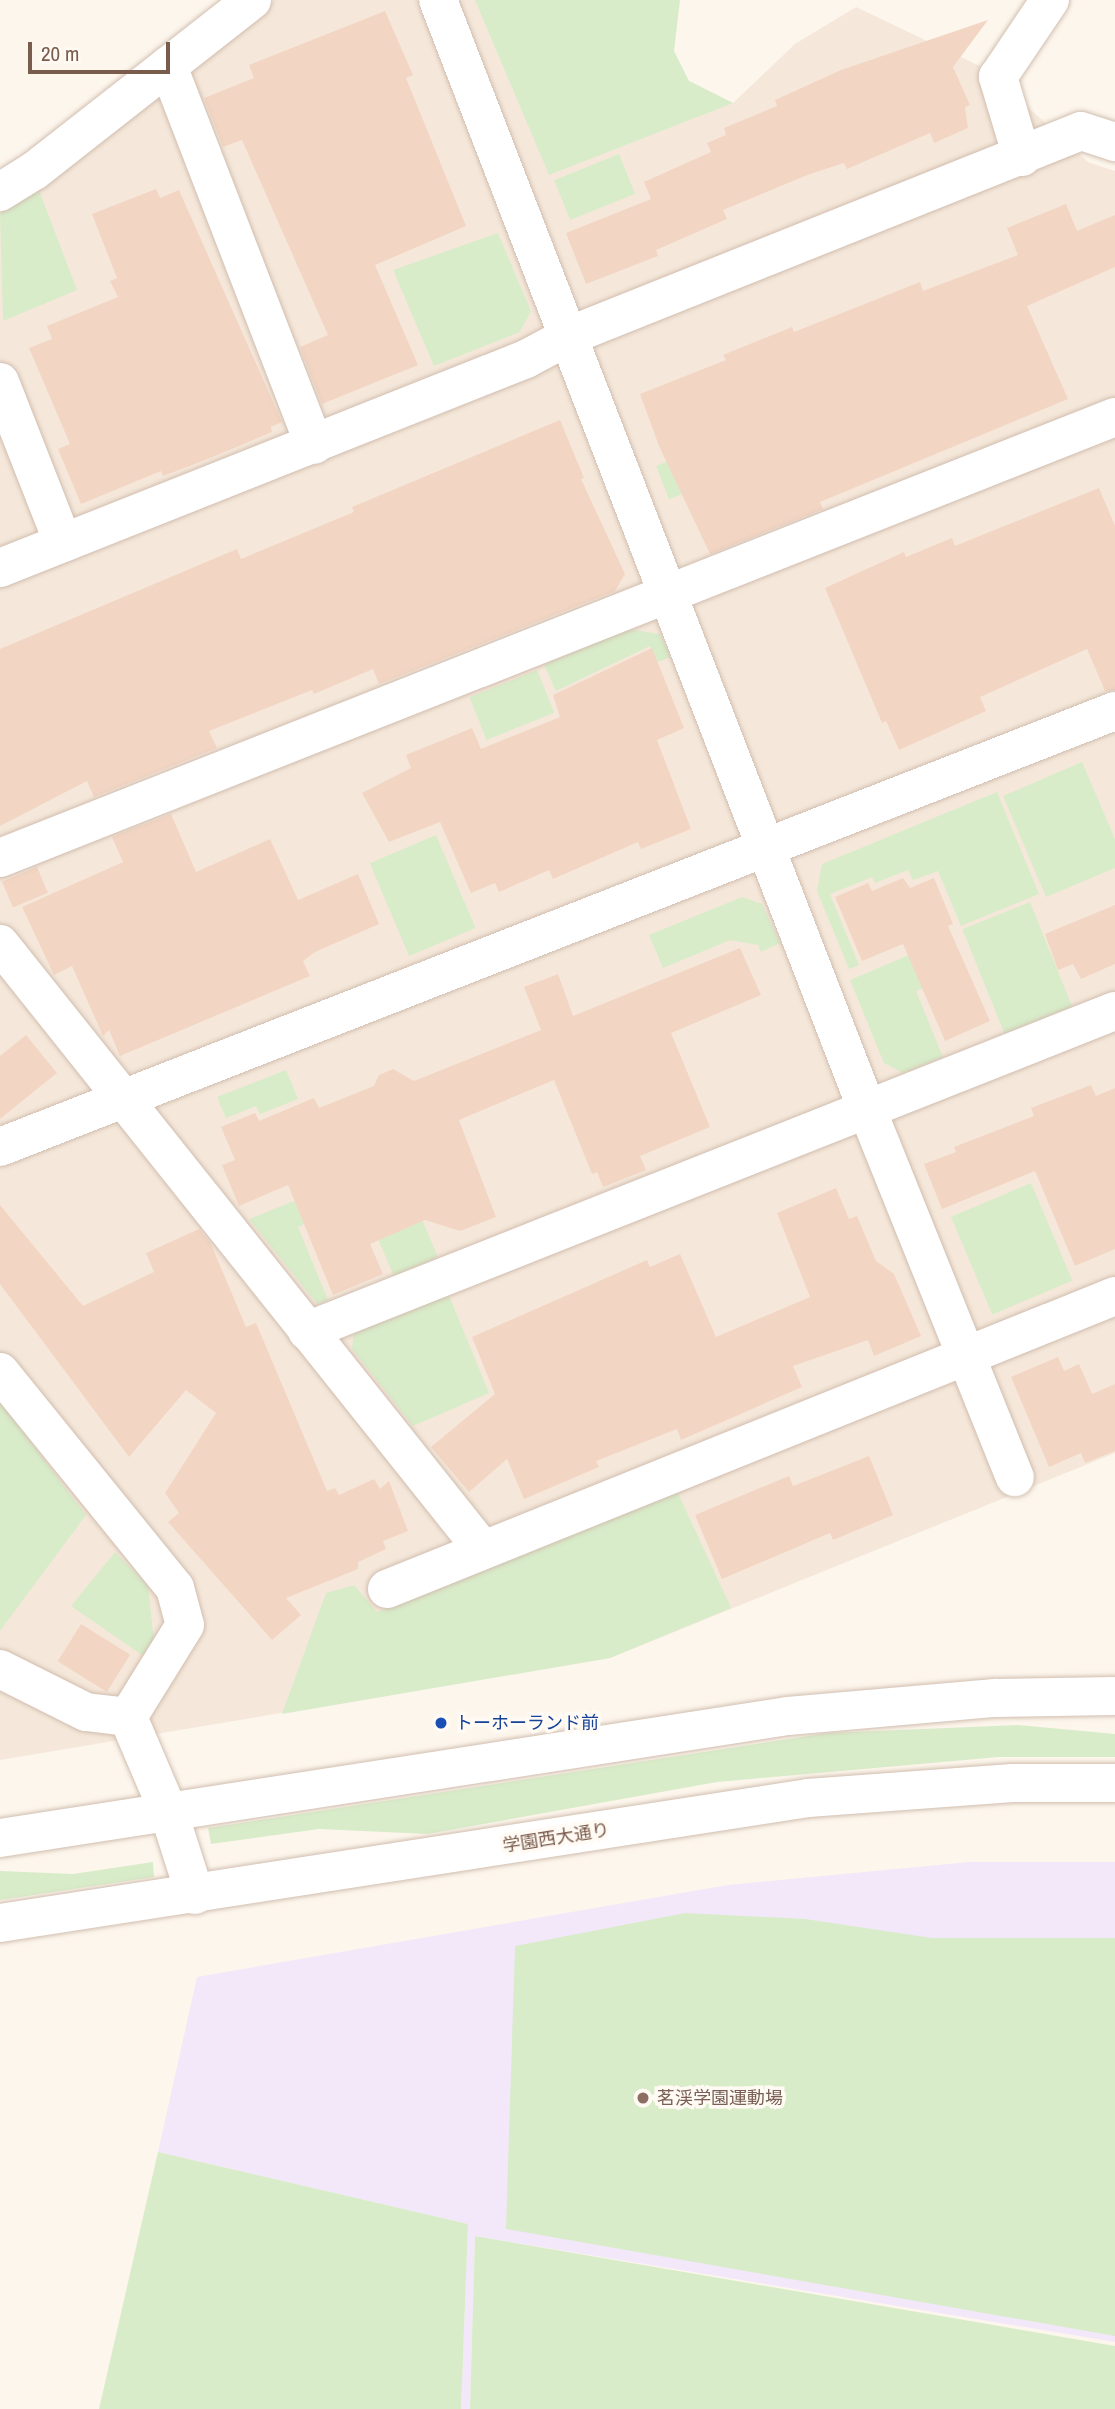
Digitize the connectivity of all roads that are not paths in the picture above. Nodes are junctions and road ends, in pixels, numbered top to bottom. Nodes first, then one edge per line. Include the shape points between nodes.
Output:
1 (252, 0) edge
2 (438, 0) edge
3 (1050, 0) edge
4 (169, 66) junction
5 (1115, 142) edge
6 (1022, 157) junction
7 (0, 192) edge
8 (571, 335) junction
9 (0, 384) edge
10 (1115, 416) edge
11 (314, 444) junction
12 (63, 542) junction
13 (0, 568) edge
14 (665, 591) junction
15 (1115, 711) edge
16 (768, 847) junction
17 (0, 858) edge
18 (0, 944) edge
19 (1115, 1010) edge
20 (122, 1098) junction
21 (866, 1107) junction
22 (0, 1147) edge
23 (1115, 1296) edge
24 (307, 1331) junction
25 (967, 1356) junction
26 (0, 1372) edge
27 (1015, 1476) dead end
28 (483, 1550) junction
29 (387, 1589) dead end
30 (0, 1669) edge
31 (1115, 1696) edge
32 (128, 1717) junction
33 (1115, 1783) edge
34 (169, 1813) junction
35 (0, 1838) edge
36 (195, 1895) junction
37 (0, 1923) edge

1 - 4 street
2 - 8 street
3 - 6 street via 998,77
4 - 7 street
4 - 11 street
5 - 6 street via 1081,131
6 - 8 street
8 - 11 street via 526,359
8 - 14 street
9 - 12 street
10 - 14 street
11 - 12 street
12 - 13 street
14 - 16 street
14 - 17 street
15 - 16 street
16 - 20 street
16 - 21 street
18 - 20 street
19 - 21 street
20 - 22 street
20 - 24 street
21 - 24 street
21 - 25 street
23 - 25 street
24 - 28 street
25 - 27 street
25 - 28 street
26 - 32 street via 175,1588 185,1625
28 - 29 street
30 - 32 street via 86,1712
31 - 34 street via 995,1698 788,1716
32 - 34 street
33 - 36 street, 学園西大通り via 1012,1783 808,1798
34 - 35 street
34 - 36 street
36 - 37 street, 学園西大通り

